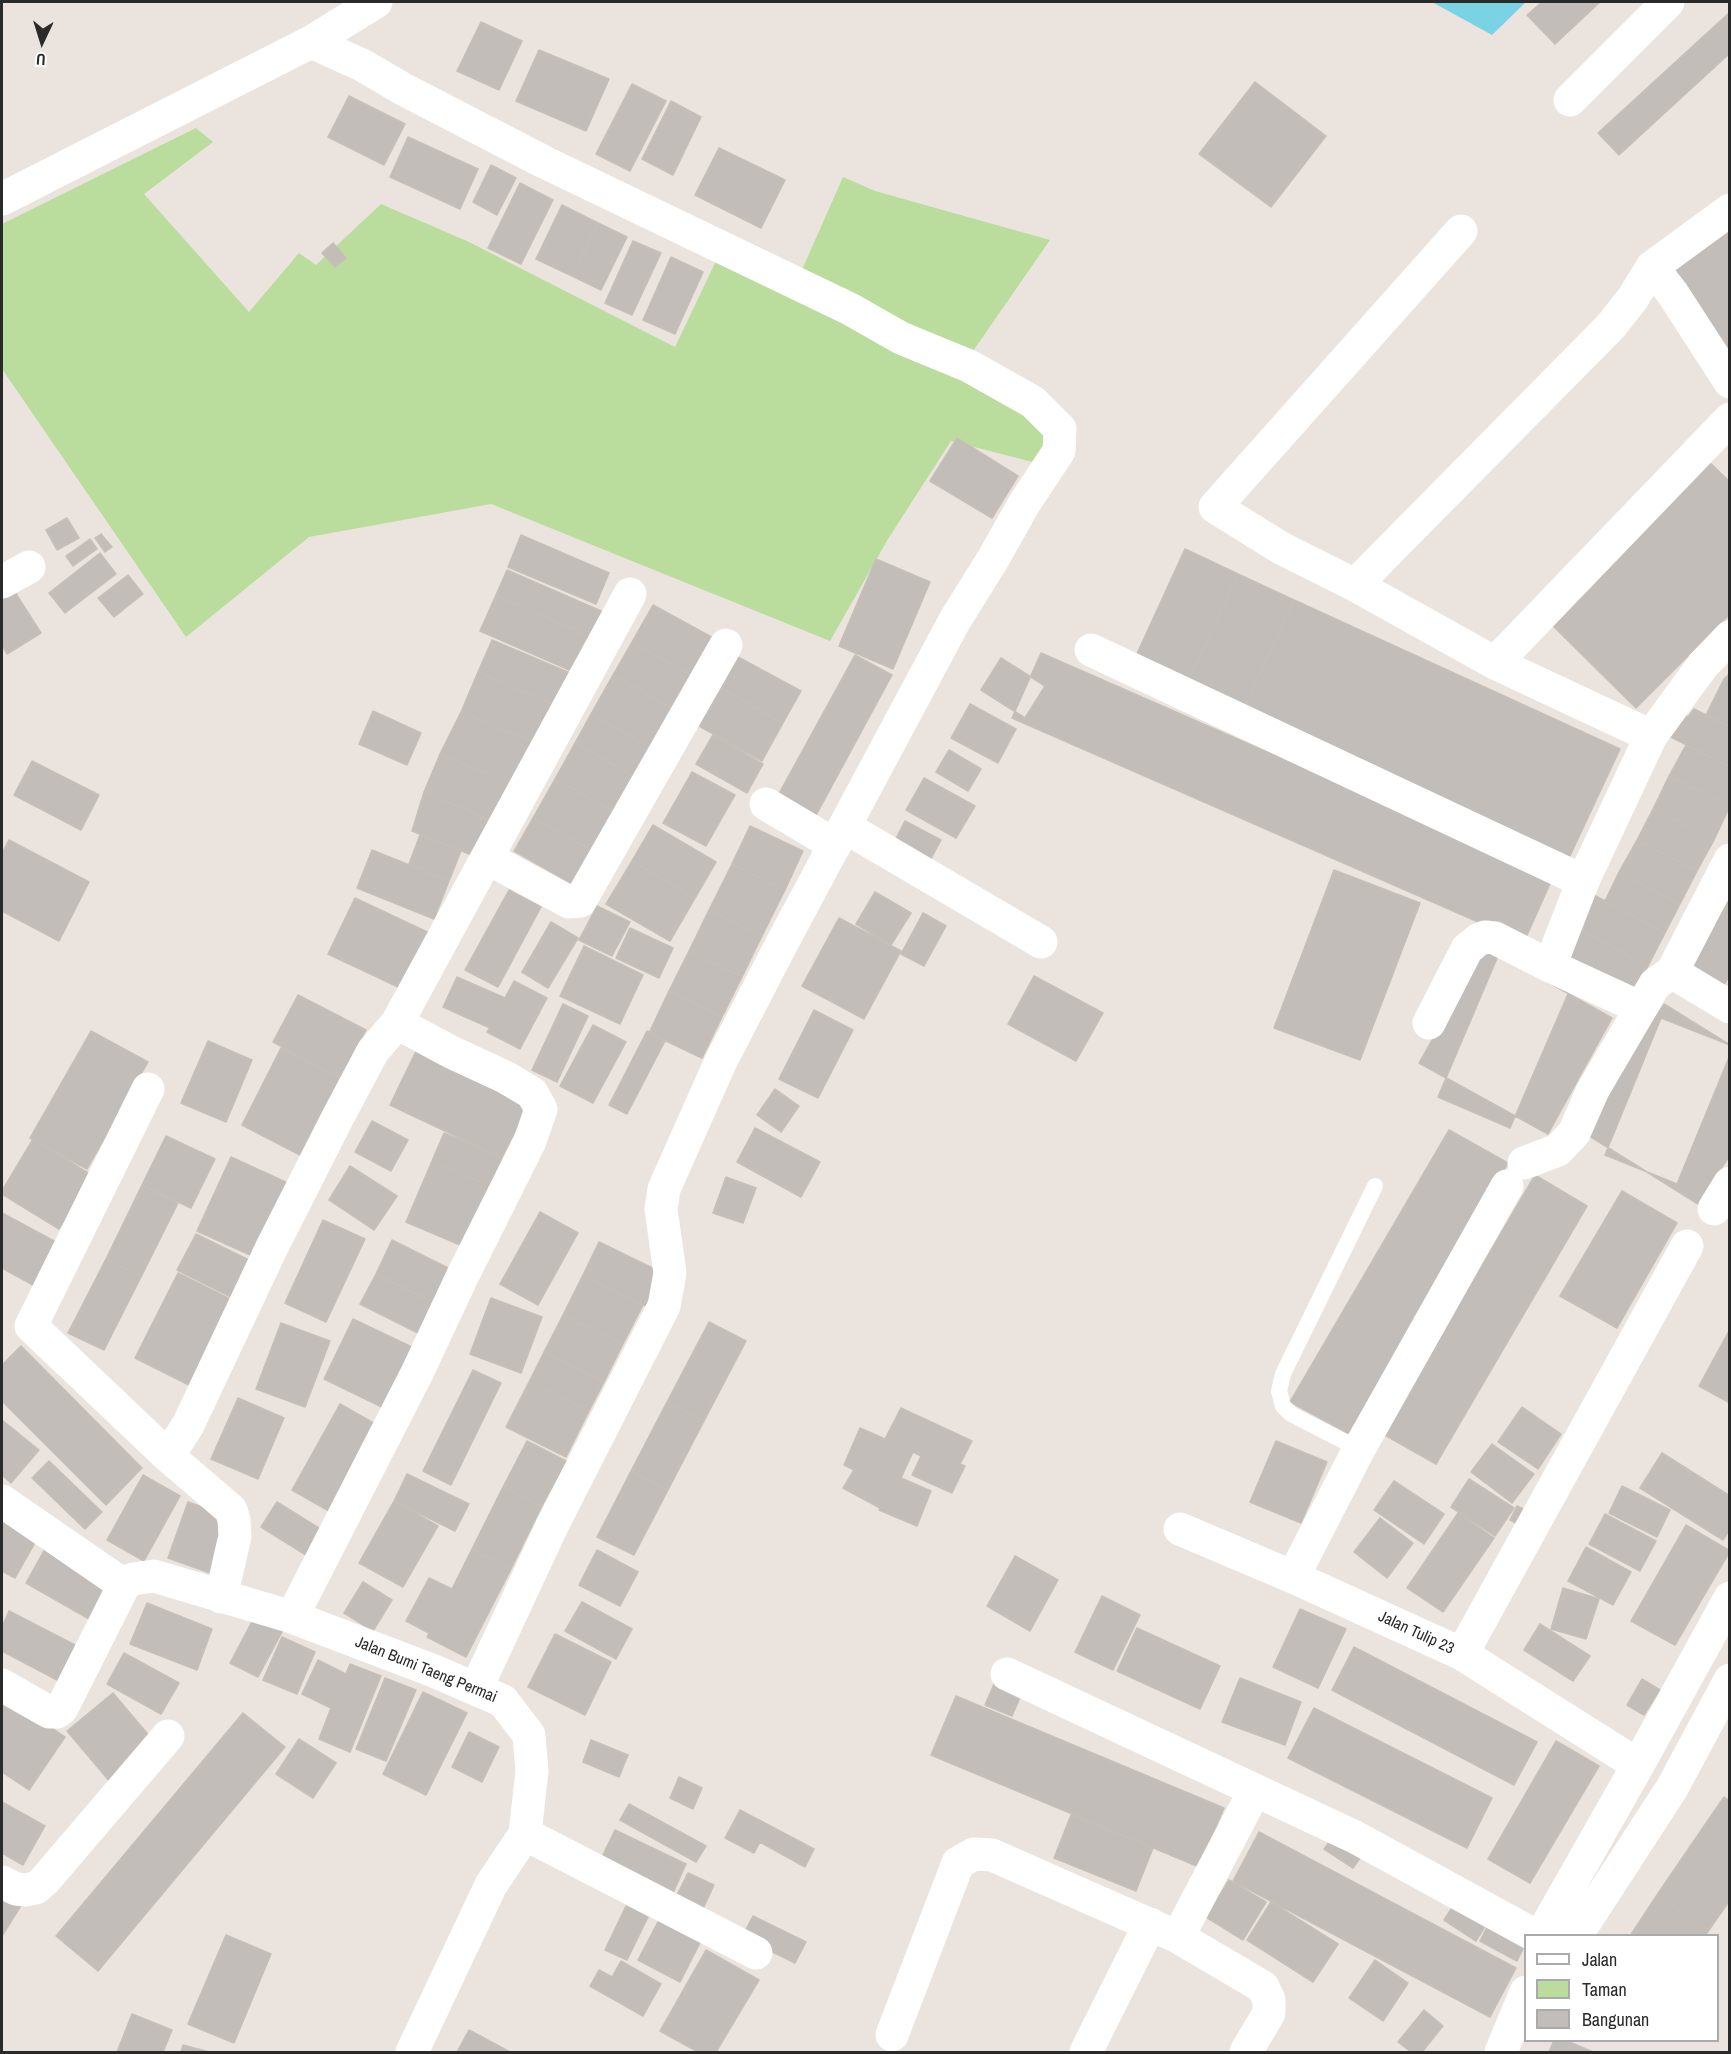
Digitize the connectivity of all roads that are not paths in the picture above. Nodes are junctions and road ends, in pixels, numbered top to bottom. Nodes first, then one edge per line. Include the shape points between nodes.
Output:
1 (376, 2) edge
2 (1668, 2) edge
3 (310, 42) junction
4 (1570, 100) dead end
5 (2, 199) edge
6 (1730, 210) edge
7 (1461, 231) dead end
8 (1652, 267) junction
9 (1730, 382) edge
10 (1730, 419) edge
11 (1355, 585) junction
12 (630, 594) dead end
13 (1730, 637) edge
14 (726, 645) dead end
15 (1091, 650) dead end
16 (1495, 663) junction
17 (1651, 736) junction
18 (766, 804) dead end
19 (840, 836) junction
20 (487, 858) junction
21 (1730, 860) edge
22 (1583, 881) junction
23 (1041, 942) dead end
24 (1550, 966) junction
25 (1672, 972) junction
26 (1730, 1007) edge
27 (1641, 1008) junction
28 (397, 1023) junction
29 (1429, 1023) dead end
30 (148, 1089) dead end
31 (1375, 1186) dead end
32 (1687, 1246) dead end
33 (1359, 1449) junction
34 (168, 1456) junction
35 (2, 1501) edge
36 (1180, 1529) dead end
37 (1293, 1577) junction
38 (124, 1585) junction
39 (221, 1597) junction
40 (1730, 1598) edge
41 (292, 1617) junction
42 (1462, 1654) junction
43 (1007, 1674) dead end
44 (1730, 1680) edge
45 (2, 1685) edge
46 (476, 1689) junction
47 (1672, 1703) junction
48 (1705, 1726) junction
49 (168, 1736) dead end
50 (1638, 1765) junction
51 (1255, 1790) junction
52 (525, 1834) junction
53 (2, 1882) edge
54 (1164, 1930) junction
55 (1537, 1934) edge
56 (1540, 1934) edge
57 (1577, 1934) edge
58 (756, 1953) dead end
59 (1524, 1997) edge
60 (892, 2035) dead end
61 (412, 2052) edge
62 (1086, 2052) edge
63 (1246, 2052) edge
64 (1501, 2052) edge

1 - 3 street
2 - 4 street
3 - 5 street
3 - 19 street via 362,65 544,162 850,309 901,338 969,366 1033,402 1060,429 1059,451 955,620
6 - 8 street
7 - 11 street via 1215,507 1281,548
8 - 9 street
8 - 11 street via 1611,326
10 - 16 street
11 - 16 street
12 - 20 street
13 - 17 street via 1703,665
14 - 20 street via 580,901 569,902
15 - 22 street
16 - 17 street
17 - 22 street
18 - 19 street
19 - 23 street
19 - 46 street via 720,1063 664,1189 661,1209 670,1273 664,1306 552,1526
20 - 28 street
21 - 25 street
22 - 24 street
24 - 27 street
24 - 29 street via 1495,938 1478,940 1467,949
25 - 26 street
25 - 27 street via 1655,984
27 - 33 street via 1593,1090 1574,1133 1558,1149 1516,1175
28 - 34 street via 373,1051 339,1115 188,1425
28 - 41 street via 532,1093 541,1109 530,1141 417,1373
30 - 34 street via 31,1326
31 - 33 lane via 1283,1374 1279,1391 1283,1406 1291,1414
32 - 42 street
33 - 37 street
34 - 39 street via 231,1510 235,1536
35 - 38 street
36 - 37 street, Jalan Tulip 23
37 - 42 street, Jalan Tulip 23
38 - 39 street, Jalan Bumi Taeng Permai via 154,1576
38 - 45 street via 62,1708 49,1712
39 - 41 street, Jalan Bumi Taeng Permai
40 - 47 street
41 - 46 street, Jalan Bumi Taeng Permai
42 - 50 street, Jalan Tulip 23
43 - 51 street
44 - 48 street
46 - 52 street, Jalan Bumi Taeng Permai via 503,1701 529,1735 532,1771
47 - 48 street
47 - 50 street
48 - 57 street via 1672,1788
49 - 53 street via 41,1884 25,1890
50 - 56 street
51 - 54 street
51 - 55 street via 1355,1837
52 - 58 street
52 - 61 street, Jalan Bumi Taeng Permai via 491,1885
54 - 60 street via 992,1855 974,1854 958,1863
54 - 62 street
54 - 63 street via 1263,1987 1269,2013
59 - 64 street

